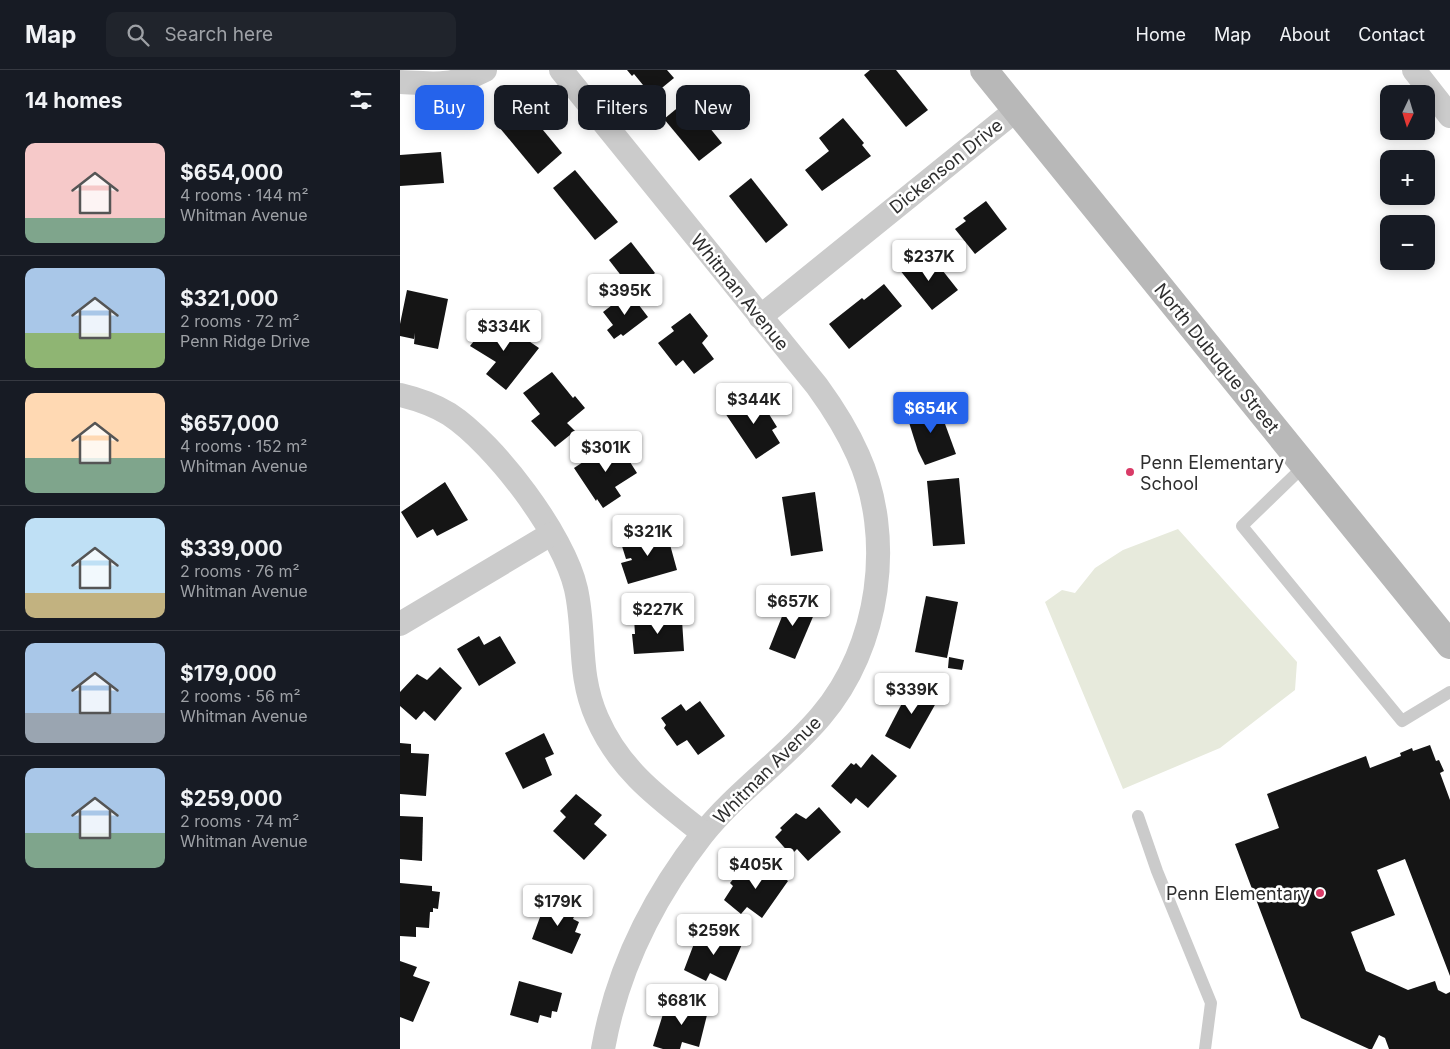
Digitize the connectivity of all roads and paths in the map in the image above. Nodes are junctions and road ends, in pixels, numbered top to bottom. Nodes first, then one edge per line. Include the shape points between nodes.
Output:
1 (485, 70) edge
2 (561, 70) edge
3 (984, 70) edge
4 (1414, 70) edge
5 (400, 82) edge
6 (1016, 110) junction
7 (1450, 116) edge
8 (760, 317) junction
9 (400, 395) edge
10 (1304, 466) junction
11 (551, 534) junction
12 (400, 624) edge
13 (1450, 645) edge
14 (1450, 692) edge
15 (1138, 816) dead end
16 (703, 833) junction
17 (603, 1049) edge
18 (1205, 1049) edge

1 - 5 street via 466,80 445,85
2 - 8 street, Whitman Avenue
3 - 6 main road, North Dubuque Street
4 - 7 street
6 - 8 street, Dickenson Drive
6 - 10 main road, North Dubuque Street
8 - 16 street, Whitman Avenue via 836,413 859,456 870,488 878,566 873,606 862,644 843,684 823,715 735,798
9 - 11 street via 434,406 488,447 524,491
10 - 13 main road, North Dubuque Street
10 - 14 lane via 1242,526 1402,721
11 - 12 street
11 - 16 street via 576,589 582,664 598,720 630,772
15 - 18 lane via 1211,1003
16 - 17 street, Whitman Avenue via 652,908 633,946

